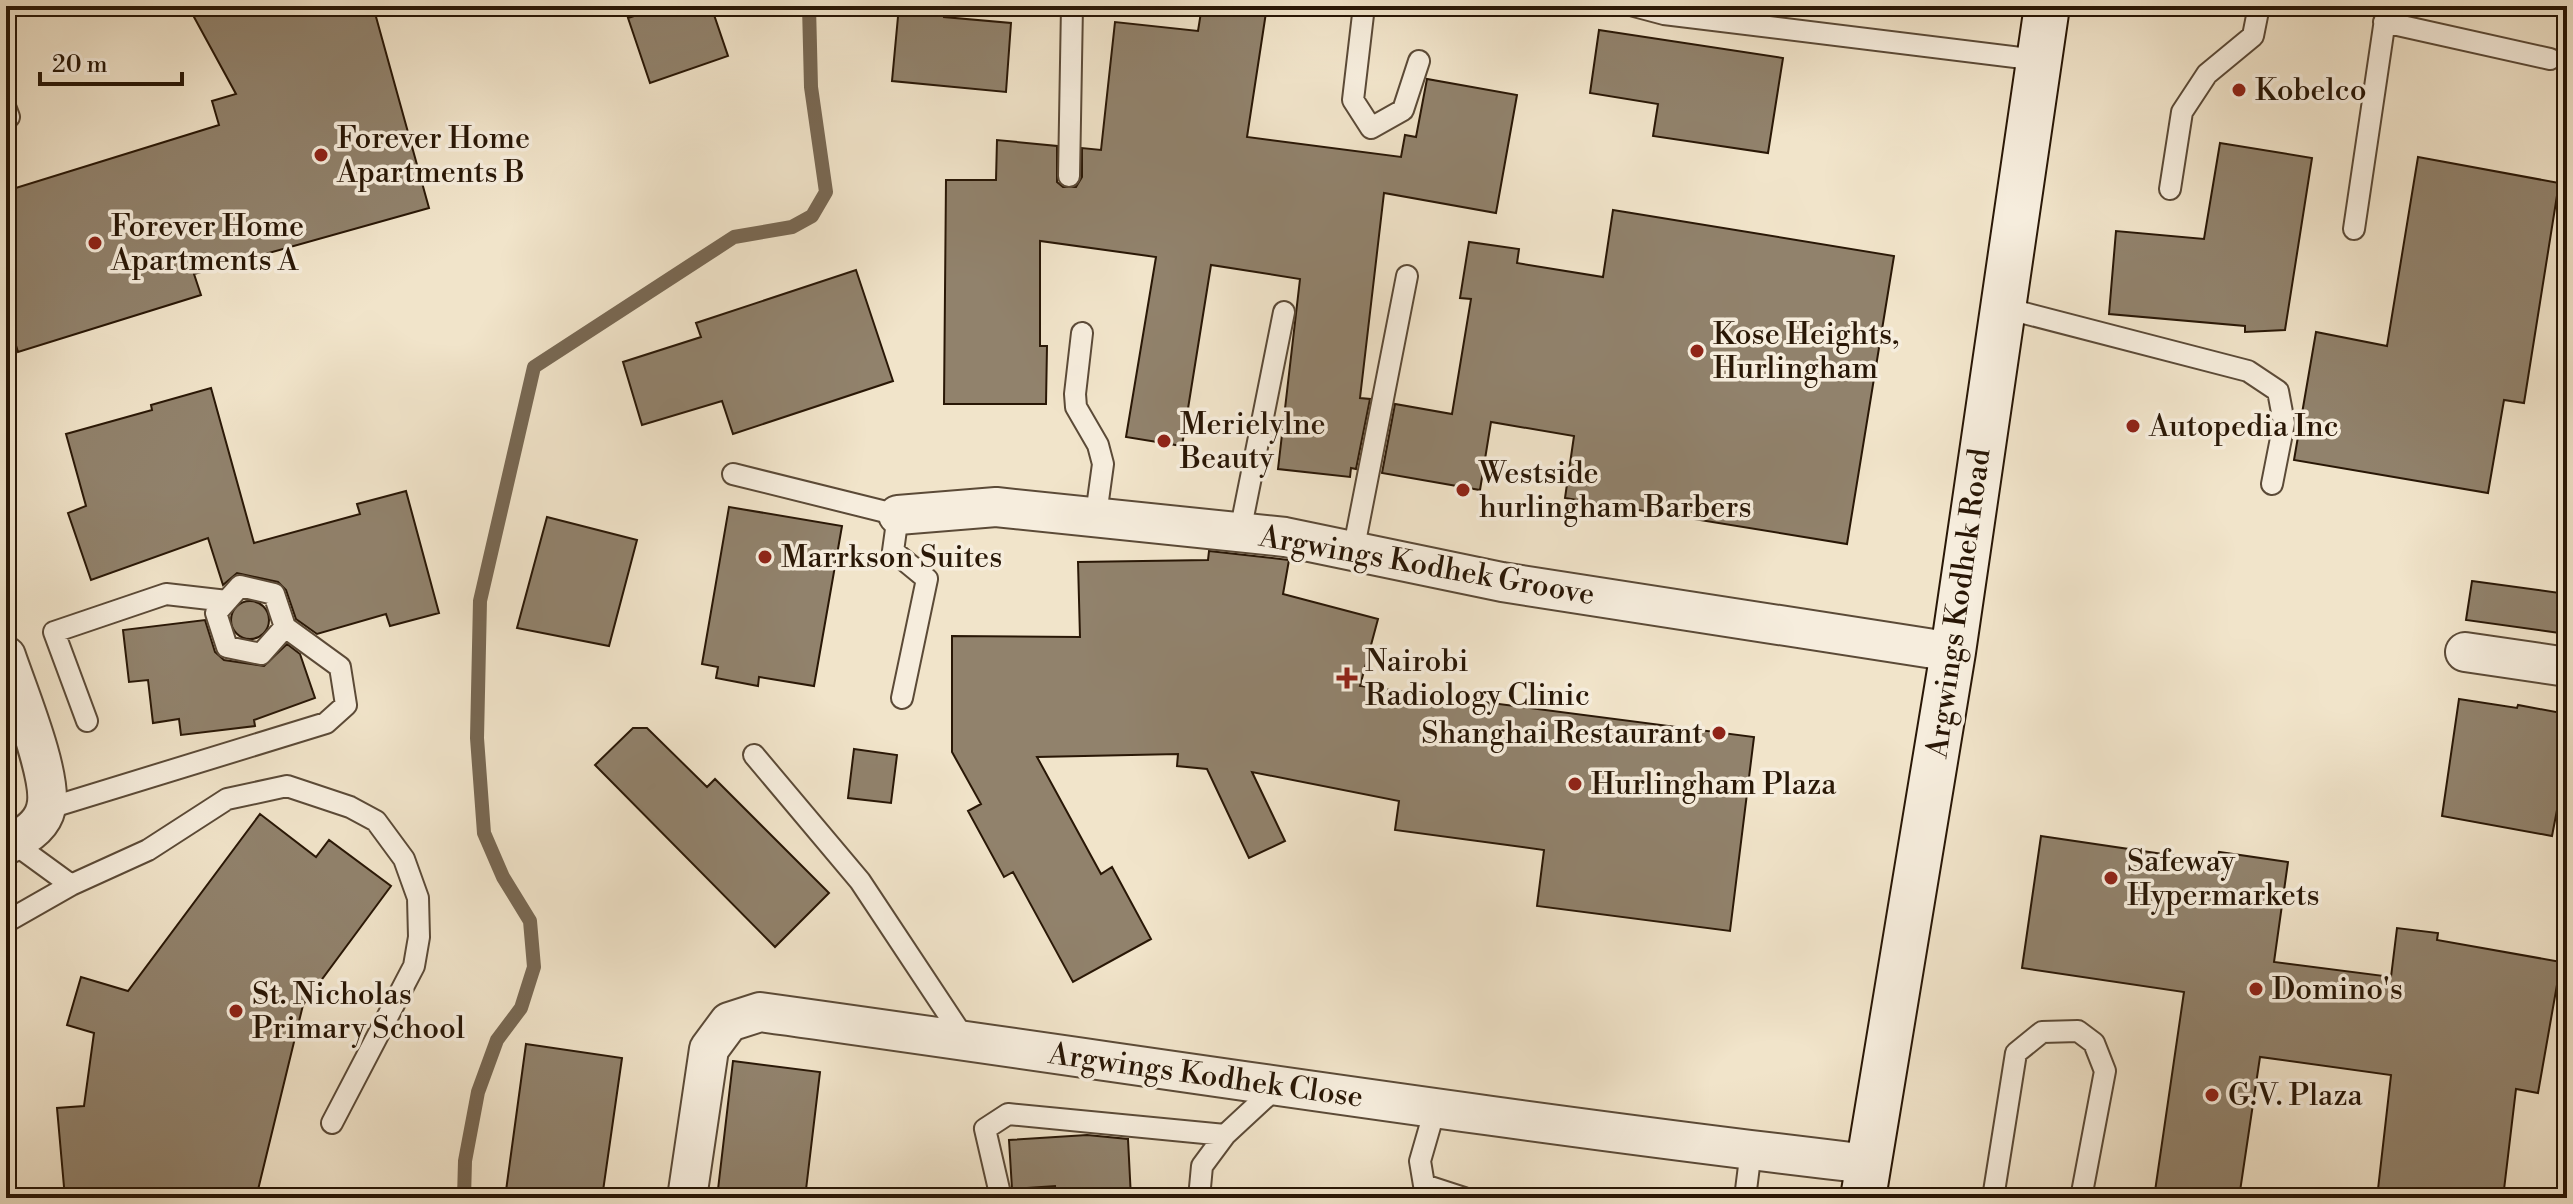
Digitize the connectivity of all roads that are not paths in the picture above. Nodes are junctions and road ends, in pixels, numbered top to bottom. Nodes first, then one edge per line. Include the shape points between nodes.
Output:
1 (1072, 6) edge
2 (1364, 6) edge
3 (1634, 6) edge
4 (2047, 6) edge
5 (2259, 6) edge
6 (2386, 14) edge
7 (2550, 59) dead end
8 (2038, 60) junction
9 (1419, 61) dead end
10 (1069, 176) dead end
11 (2170, 189) dead end
12 (2354, 229) dead end
13 (1407, 276) dead end
14 (2001, 307) junction
15 (1284, 312) dead end
16 (1082, 333) dead end
17 (733, 474) dead end
18 (2272, 484) dead end
19 (898, 515) junction
20 (1096, 515) junction
21 (1240, 532) junction
22 (1353, 552) junction
23 (227, 601) junction
24 (285, 627) junction
25 (1953, 652) junction
26 (2465, 652) dead end
27 (6, 656) edge
28 (2567, 667) edge
29 (902, 698) dead end
30 (87, 721) dead end
31 (754, 755) dead end
32 (46, 809) junction
33 (9, 844) edge
34 (71, 885) junction
35 (6, 922) edge
36 (966, 1041) junction
37 (1280, 1084) junction
38 (1435, 1109) junction
39 (332, 1123) dead end
40 (1225, 1135) junction
41 (1751, 1150) junction
42 (1865, 1181) edge
43 (687, 1198) edge
44 (1001, 1198) edge
45 (1199, 1198) edge
46 (1464, 1198) edge
47 (1745, 1198) edge
48 (1993, 1198) edge
49 (2081, 1198) edge

1 - 10 lane
2 - 9 lane via 1353,100 1371,128 1403,110
3 - 8 lane
4 - 8 main road, Argwings Kodhek Road
5 - 11 lane via 2253,36 2207,74 2182,112
6 - 7 lane
6 - 12 lane
8 - 14 main road, Argwings Kodhek Road
13 - 22 lane
14 - 18 lane via 2248,371 2278,391 2284,423
14 - 25 main road, Argwings Kodhek Road
15 - 21 lane
16 - 20 lane via 1076,407 1103,464
17 - 19 lane
19 - 20 street, Argwings Kodhek Groove via 996,507
19 - 29 lane via 893,551 927,579
20 - 21 street, Argwings Kodhek Groove
21 - 22 street, Argwings Kodhek Groove
22 - 25 street, Argwings Kodhek Groove via 1502,582
23 - 24 lane via 240,586 274,594
23 - 24 lane via 216,613 227,647 261,654
23 - 30 lane via 166,594 54,632
24 - 32 lane via 340,667 346,705 326,723
25 - 42 main road, Argwings Kodhek Road
26 - 28 street
27 - 32 street via 47,782
31 - 36 lane via 860,881
32 - 33 street via 33,830
33 - 34 lane
34 - 35 lane
34 - 39 lane via 148,850 227,799 272,789 287,786 376,821 404,859 418,898 419,937 414,966
36 - 37 street, Argwings Kodhek Close
36 - 43 street, Argwings Kodhek Close via 760,1012 729,1022 709,1049
37 - 38 street, Argwings Kodhek Close
37 - 40 lane
38 - 41 street, Argwings Kodhek Close
38 - 46 lane via 1420,1161 1424,1185
40 - 44 lane via 1008,1114 985,1129
40 - 45 lane via 1202,1166
41 - 42 street, Argwings Kodhek Close
41 - 47 lane
48 - 49 lane via 2016,1053 2042,1032 2078,1031 2094,1043 2105,1071

